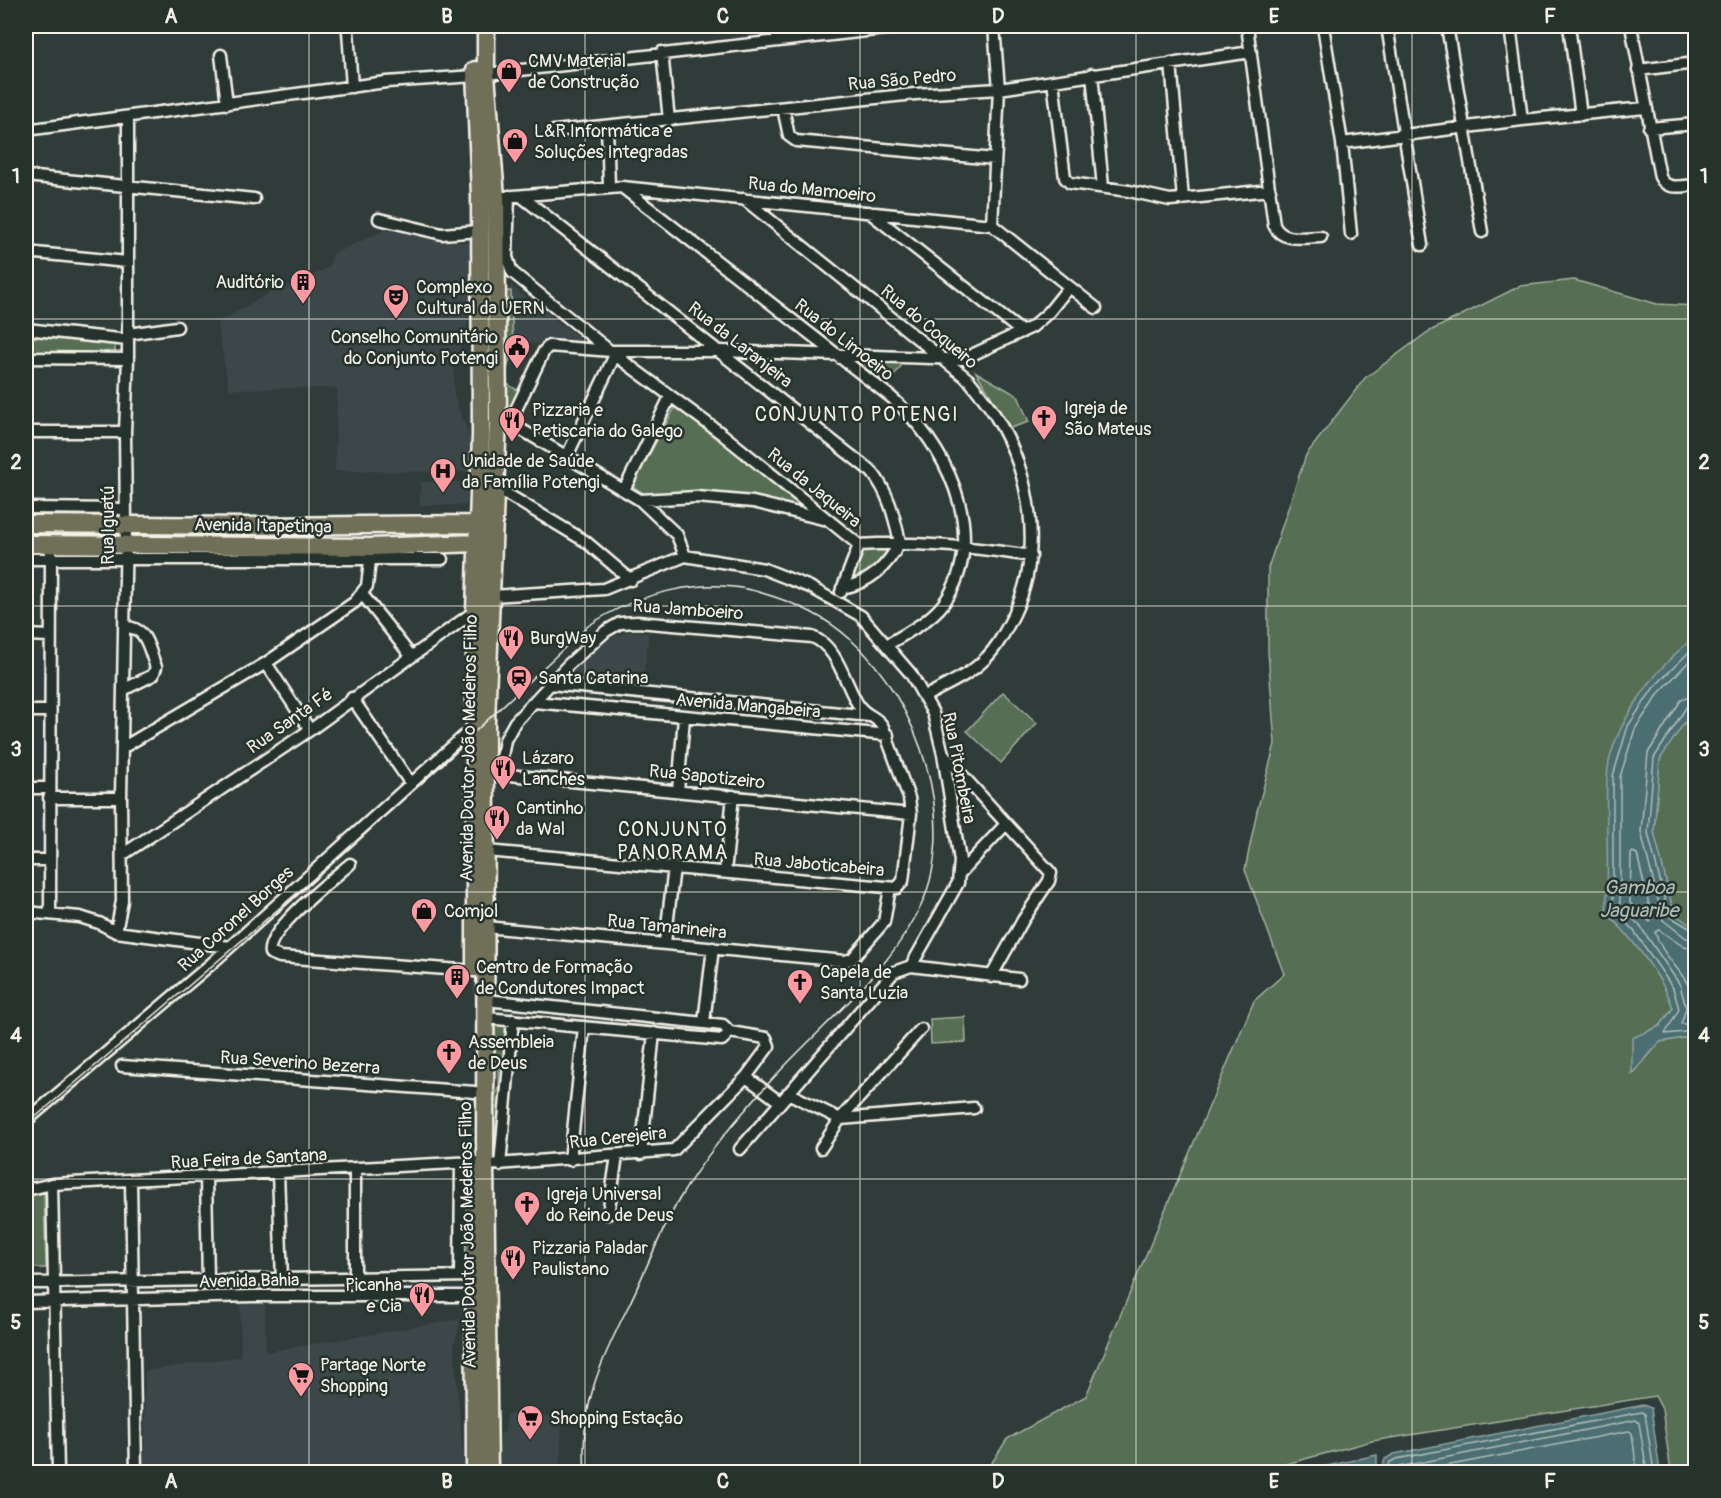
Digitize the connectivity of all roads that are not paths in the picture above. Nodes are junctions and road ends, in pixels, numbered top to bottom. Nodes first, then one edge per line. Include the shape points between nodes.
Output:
1 (475, 26) edge
2 (486, 26) edge
3 (776, 26) edge
4 (911, 26) edge
5 (993, 26) edge
6 (1247, 26) edge
7 (1323, 26) edge
8 (1387, 26) edge
9 (1447, 26) edge
10 (1510, 26) edge
11 (1569, 26) edge
12 (1631, 26) edge
13 (348, 31) dead end
14 (778, 40) junction
15 (662, 52) junction
16 (1251, 52) junction
17 (220, 55) dead end
18 (1171, 63) junction
19 (1695, 63) edge
20 (1638, 70) junction
21 (1092, 74) junction
22 (481, 75) junction
23 (1053, 81) junction
24 (352, 87) junction
25 (999, 89) junction
26 (227, 104) junction
27 (783, 108) junction
28 (1645, 108) junction
29 (1581, 115) junction
30 (128, 117) junction
31 (669, 120) junction
32 (1522, 120) junction
33 (1695, 124) edge
34 (607, 126) junction
35 (1465, 127) junction
36 (1649, 128) junction
37 (26, 130) edge
38 (554, 131) dead end
39 (1404, 135) junction
40 (1342, 143) junction
41 (478, 158) junction
42 (995, 159) junction
43 (26, 176) edge
44 (1695, 185) edge
45 (126, 186) junction
46 (609, 186) junction
47 (622, 187) junction
48 (1103, 187) junction
49 (1270, 190) junction
50 (521, 196) junction
51 (502, 197) junction
52 (254, 199) dead end
53 (744, 199) junction
54 (1183, 199) junction
55 (869, 212) junction
56 (496, 218) junction
57 (379, 219) dead end
58 (992, 225) junction
59 (479, 231) junction
60 (1482, 232) dead end
61 (1352, 234) dead end
62 (1322, 237) dead end
63 (1422, 245) dead end
64 (26, 252) edge
65 (127, 262) junction
66 (480, 275) junction
67 (1069, 287) junction
68 (1096, 308) dead end
69 (177, 327) dead end
70 (26, 329) edge
71 (1022, 332) junction
72 (496, 333) junction
73 (128, 337) junction
74 (721, 351) junction
75 (613, 353) junction
76 (837, 356) junction
77 (26, 358) edge
78 (128, 359) junction
79 (947, 360) junction
80 (670, 397) junction
81 (504, 420) junction
82 (26, 432) edge
83 (125, 432) junction
84 (567, 456) junction
85 (624, 490) junction
86 (495, 492) junction
87 (640, 500) junction
88 (26, 508) edge
89 (126, 516) junction
90 (828, 521) junction
91 (26, 524) edge
92 (229, 526) junction
93 (249, 526) junction
94 (487, 528) junction
95 (900, 542) junction
96 (477, 543) junction
97 (26, 544) edge
98 (126, 544) junction
99 (859, 545) junction
100 (229, 546) junction
101 (249, 546) junction
102 (965, 546) junction
103 (443, 551) junction
104 (51, 552) junction
105 (371, 554) junction
106 (685, 556) junction
107 (1031, 556) junction
108 (26, 560) edge
109 (125, 561) junction
110 (484, 568) junction
111 (631, 580) junction
112 (842, 588) junction
113 (362, 594) junction
114 (491, 596) junction
115 (837, 601) junction
116 (475, 611) junction
117 (124, 627) junction
118 (26, 635) edge
119 (50, 636) junction
120 (887, 645) junction
121 (411, 656) junction
122 (266, 663) junction
123 (550, 684) junction
124 (123, 690) junction
125 (926, 696) junction
126 (352, 698) junction
127 (534, 702) junction
128 (751, 705) junction
129 (26, 711) edge
130 (49, 711) junction
131 (870, 716) junction
132 (684, 717) junction
133 (749, 724) junction
134 (310, 730) junction
135 (888, 735) junction
136 (464, 736) dead end
137 (122, 748) junction
138 (943, 754) junction
139 (493, 774) junction
140 (411, 784) junction
141 (26, 788) edge
142 (678, 791) junction
143 (49, 793) junction
144 (733, 796) junction
145 (121, 798) junction
146 (910, 814) junction
147 (1006, 824) junction
148 (487, 851) junction
149 (122, 855) junction
150 (26, 860) edge
151 (49, 860) junction
152 (350, 864) dead end
153 (674, 867) junction
154 (725, 872) junction
155 (960, 873) junction
156 (894, 888) junction
157 (26, 912) edge
158 (50, 914) junction
159 (486, 927) junction
160 (116, 932) junction
161 (665, 943) junction
162 (230, 947) junction
163 (713, 948) junction
164 (911, 966) junction
165 (475, 970) junction
166 (991, 977) junction
167 (1018, 979) dead end
168 (486, 1000) junction
169 (486, 1018) junction
170 (513, 1020) junction
171 (704, 1022) junction
172 (584, 1027) junction
173 (921, 1029) dead end
174 (730, 1032) junction
175 (654, 1033) junction
176 (122, 1066) dead end
177 (746, 1077) junction
178 (475, 1092) junction
179 (788, 1093) junction
180 (780, 1102) junction
181 (974, 1108) dead end
182 (840, 1119) junction
183 (26, 1121) edge
184 (820, 1148) dead end
185 (740, 1149) dead end
186 (641, 1154) junction
187 (618, 1156) junction
188 (570, 1160) junction
189 (480, 1164) junction
190 (355, 1170) junction
191 (278, 1173) junction
192 (206, 1177) junction
193 (131, 1182) junction
194 (52, 1184) junction
195 (26, 1190) edge
196 (608, 1214) dead end
197 (467, 1276) junction
198 (355, 1277) junction
199 (282, 1279) junction
200 (208, 1280) junction
201 (55, 1282) junction
202 (131, 1282) junction
203 (26, 1283) edge
204 (473, 1296) junction
205 (55, 1301) junction
206 (132, 1301) junction
207 (26, 1302) edge
208 (474, 1334) junction
209 (489, 1345) junction
210 (489, 1387) junction
211 (58, 1473) edge
212 (136, 1473) edge
213 (475, 1473) edge
214 (489, 1473) edge

1 - 22 main road, Avenida Doutor João Medeiros Filho
2 - 22 main road, Avenida Doutor João Medeiros Filho
3 - 14 street
4 - 14 street
5 - 25 street
6 - 16 street
7 - 40 street
8 - 39 street
9 - 35 street
10 - 32 street
11 - 29 street
12 - 20 street
13 - 24 street
14 - 15 street
15 - 22 street
15 - 31 street
16 - 18 street, Rua São Pedro
16 - 49 street
17 - 26 street
18 - 21 street, Rua São Pedro
18 - 54 street
19 - 20 street
20 - 28 street
21 - 23 street, Rua São Pedro
21 - 48 street
22 - 24 street
22 - 41 main road, Avenida Doutor João Medeiros Filho
22 - 51 main road, Avenida Doutor João Medeiros Filho
23 - 25 street, Rua São Pedro
23 - 48 street via 1064,173 1070,183
24 - 26 street
25 - 27 street, Rua São Pedro
25 - 42 street
26 - 30 street
27 - 31 street, Rua São Pedro
27 - 42 street via 789,136 796,141
28 - 29 street
28 - 36 street
29 - 32 street
30 - 37 street
30 - 45 street, Rua Iguatú
31 - 34 street, Rua São Pedro
32 - 35 street
33 - 36 street
34 - 38 street, Rua São Pedro
34 - 46 street
35 - 39 street
35 - 60 street
36 - 44 street via 1662,182 1673,187
39 - 40 street
39 - 63 street
40 - 61 street
41 - 56 main road via 487,160
41 - 59 main road, Avenida Doutor João Medeiros Filho
42 - 58 street
43 - 45 street
45 - 52 street
45 - 65 street, Rua Iguatú
46 - 47 street, Rua do Mamoeiro
46 - 50 street, Rua do Mamoeiro
47 - 53 street, Rua do Mamoeiro
47 - 76 street, Rua do Limoeiro
48 - 54 street via 1156,198
49 - 54 street
49 - 62 street via 1274,225 1279,233 1287,238
50 - 51 street, Rua do Mamoeiro
50 - 74 street, Rua da Laranjeira
51 - 56 main road, Avenida Doutor João Medeiros Filho
51 - 75 street, Rua da Jaqueira via 510,270
53 - 55 street, Rua do Mamoeiro
53 - 79 street, Rua do Coqueiro
55 - 58 street, Rua do Mamoeiro
55 - 71 street
56 - 72 main road, Avenida Doutor João Medeiros Filho
57 - 59 street via 442,234
58 - 67 street
59 - 66 main road, Avenida Doutor João Medeiros Filho
64 - 65 street
65 - 73 street, Rua Iguatú
66 - 72 main road via 487,290 488,325
66 - 94 main road, Avenida Doutor João Medeiros Filho via 481,435
67 - 68 street
67 - 71 street via 1049,312
69 - 73 street
70 - 73 street
71 - 79 street via 963,359
72 - 81 main road, Avenida Doutor João Medeiros Filho
73 - 78 street, Rua Iguatú
74 - 75 street
74 - 76 street
74 - 95 street, Rua da Laranjeira via 872,472 890,501
75 - 80 street, Rua da Jaqueira
75 - 81 street via 549,346
75 - 84 street
76 - 79 street
76 - 102 street, Rua do Limoeiro via 891,397 928,435 950,474
77 - 78 street
78 - 83 street, Rua Iguatú
79 - 107 street, Rua do Coqueiro via 969,380 996,416 1010,444 1028,504
80 - 85 street
80 - 90 street, Rua da Jaqueira
81 - 84 street
81 - 86 main road, Avenida Doutor João Medeiros Filho
82 - 83 street
83 - 89 street, Rua Iguatú
84 - 85 street
85 - 87 street
86 - 94 main road, Avenida Doutor João Medeiros Filho
86 - 111 street via 585,541
87 - 90 street via 697,497 753,501
87 - 106 street via 677,535
88 - 89 street, Avenida Itapetinga
89 - 91 main road, Avenida Itapetinga
89 - 92 main road, Avenida Itapetinga
89 - 98 street, Rua Iguatú
90 - 99 street, Rua da Jaqueira
92 - 93 main road, Avenida Itapetinga
92 - 100 main road
93 - 94 main road, Avenida Itapetinga
93 - 101 main road
94 - 96 main road
94 - 110 main road, Avenida Doutor João Medeiros Filho
95 - 99 street, Rua da Jaqueira
95 - 102 street, Rua da Jaqueira
95 - 112 street via 878,572 855,586
96 - 103 main road, Avenida Itapetinga
96 - 110 main road, Avenida Doutor João Medeiros Filho
97 - 104 main road, Avenida Itapetinga
98 - 100 main road, Avenida Itapetinga
98 - 104 main road, Avenida Itapetinga
98 - 109 street, Rua Iguatú
99 - 112 street
100 - 101 main road, Avenida Itapetinga
101 - 105 main road, Avenida Itapetinga
102 - 107 street, Rua da Jaqueira
102 - 120 street, Rua do Limoeiro via 948,598 925,621
103 - 105 main road, Avenida Itapetinga
103 - 110 main road via 468,555
104 - 108 street, Avenida Itapetinga
104 - 109 street, Avenida Itapetinga
104 - 119 street
105 - 109 street, Avenida Itapetinga
105 - 113 street via 370,574
106 - 111 street
106 - 115 street, Rua Pitombeira via 764,569
107 - 125 street, Rua do Coqueiro via 1017,608 998,643 985,660
109 - 117 street, Rua Iguatú
110 - 114 main road, Avenida Doutor João Medeiros Filho
110 - 116 main road, Avenida Doutor João Medeiros Filho
111 - 114 street via 604,590
112 - 115 street
113 - 121 street
113 - 122 street
114 - 139 main road, Avenida Doutor João Medeiros Filho
115 - 120 street, Rua Pitombeira via 861,616
116 - 121 street, Rua Santa Fé
116 - 165 main road, Avenida Doutor João Medeiros Filho
117 - 124 street, Rua Iguatú
117 - 124 street via 141,630 156,667 153,675
118 - 119 street
119 - 130 street
120 - 125 street, Rua Pitombeira
121 - 126 street, Rua Santa Fé
122 - 134 street
122 - 137 street
123 - 127 street, Rua Jamboeiro
123 - 128 street, Avenida Mangabeira
123 - 131 street, Rua Jamboeiro via 620,622 812,637 821,642 844,674 858,705
124 - 137 street, Rua Iguatú
125 - 138 street, Rua Pitombeira
126 - 134 street, Rua Santa Fé
126 - 140 street
127 - 132 street, Avenida Mangabeira
127 - 139 street, Rua Jamboeiro via 507,734
128 - 131 street, Avenida Mangabeira
128 - 133 street
129 - 130 street
130 - 143 street
131 - 135 street via 880,721
132 - 133 street, Avenida Mangabeira
132 - 142 street
133 - 135 street, Avenida Mangabeira
134 - 149 street, Rua Santa Fé
135 - 146 street via 906,784
136 - 140 street, Rua Coronel Borges
137 - 145 street, Rua Iguatú
138 - 147 street
138 - 155 street, Rua Pitombeira
139 - 142 street, Rua Sapotizeiro
139 - 148 main road, Avenida Doutor João Medeiros Filho
140 - 162 street, Rua Coronel Borges
141 - 143 street
142 - 144 street, Rua Sapotizeiro
143 - 145 street
143 - 151 street
144 - 146 street, Rua Sapotizeiro
144 - 154 street
145 - 149 street, Rua Iguatú
146 - 156 street via 903,881
147 - 155 street
147 - 166 street via 1050,868 1049,881
148 - 153 street, Rua Jaboticabeira
148 - 159 main road, Avenida Doutor João Medeiros Filho
149 - 160 street, Rua Iguatú via 122,901
150 - 151 street
151 - 158 street
152 - 165 street via 289,919 273,939 270,953 280,957
153 - 154 street, Rua Jaboticabeira
153 - 161 street
154 - 156 street, Rua Jaboticabeira
155 - 164 street via 953,893
156 - 163 street, Rua Tamarineira via 884,922 852,959
157 - 158 street
158 - 160 street via 89,919
159 - 161 street, Rua Tamarineira
159 - 168 main road, Avenida Doutor João Medeiros Filho
160 - 162 street
161 - 163 street, Rua Tamarineira
162 - 183 street, Rua Coronel Borges
163 - 171 street
164 - 166 street
164 - 179 street via 894,972
165 - 178 main road, Avenida Doutor João Medeiros Filho
166 - 167 street
168 - 169 main road, Avenida Doutor João Medeiros Filho
168 - 171 street
169 - 170 street
169 - 189 main road, Avenida Doutor João Medeiros Filho
170 - 172 street
170 - 189 street
171 - 174 street via 723,1025
172 - 175 street
172 - 188 street
173 - 182 street
174 - 175 street via 722,1040
174 - 177 street, Rua Cerejeira via 768,1039 768,1049
175 - 186 street
176 - 178 street, Rua Severino Bezerra
177 - 180 street
177 - 186 street, Rua Cerejeira via 678,1148
178 - 189 main road, Avenida Doutor João Medeiros Filho
179 - 180 street
179 - 182 street
180 - 185 street
181 - 182 street
182 - 184 street
186 - 187 street, Rua Cerejeira
187 - 188 street, Rua Cerejeira
187 - 196 street
188 - 189 street, Rua Cerejeira
189 - 190 street, Rua Feira de Santana
189 - 197 main road, Avenida Doutor João Medeiros Filho
189 - 209 main road, Avenida Doutor João Medeiros Filho
190 - 191 street, Rua Feira de Santana
190 - 198 street
191 - 192 street, Rua Feira de Santana
191 - 199 street
192 - 193 street, Rua Feira de Santana
192 - 200 street
193 - 194 street, Rua Feira de Santana
193 - 202 street
194 - 195 street, Rua Feira de Santana
194 - 201 street
197 - 198 street, Avenida Bahia
197 - 204 main road, Avenida Doutor João Medeiros Filho
197 - 209 main road via 480,1278 483,1283 484,1331
198 - 199 street, Avenida Bahia
199 - 200 street, Avenida Bahia
200 - 202 street, Avenida Bahia
201 - 202 street, Avenida Bahia
201 - 203 street, Avenida Bahia
201 - 205 street
202 - 206 street
204 - 206 street, Avenida Bahia via 252,1296
204 - 208 main road, Avenida Doutor João Medeiros Filho
205 - 206 street, Avenida Bahia
205 - 207 street, Avenida Bahia
205 - 211 street
206 - 212 street
208 - 210 main road via 479,1344 480,1385
208 - 213 main road, Avenida Doutor João Medeiros Filho
209 - 210 main road, Avenida Doutor João Medeiros Filho
210 - 214 main road, Avenida Doutor João Medeiros Filho

